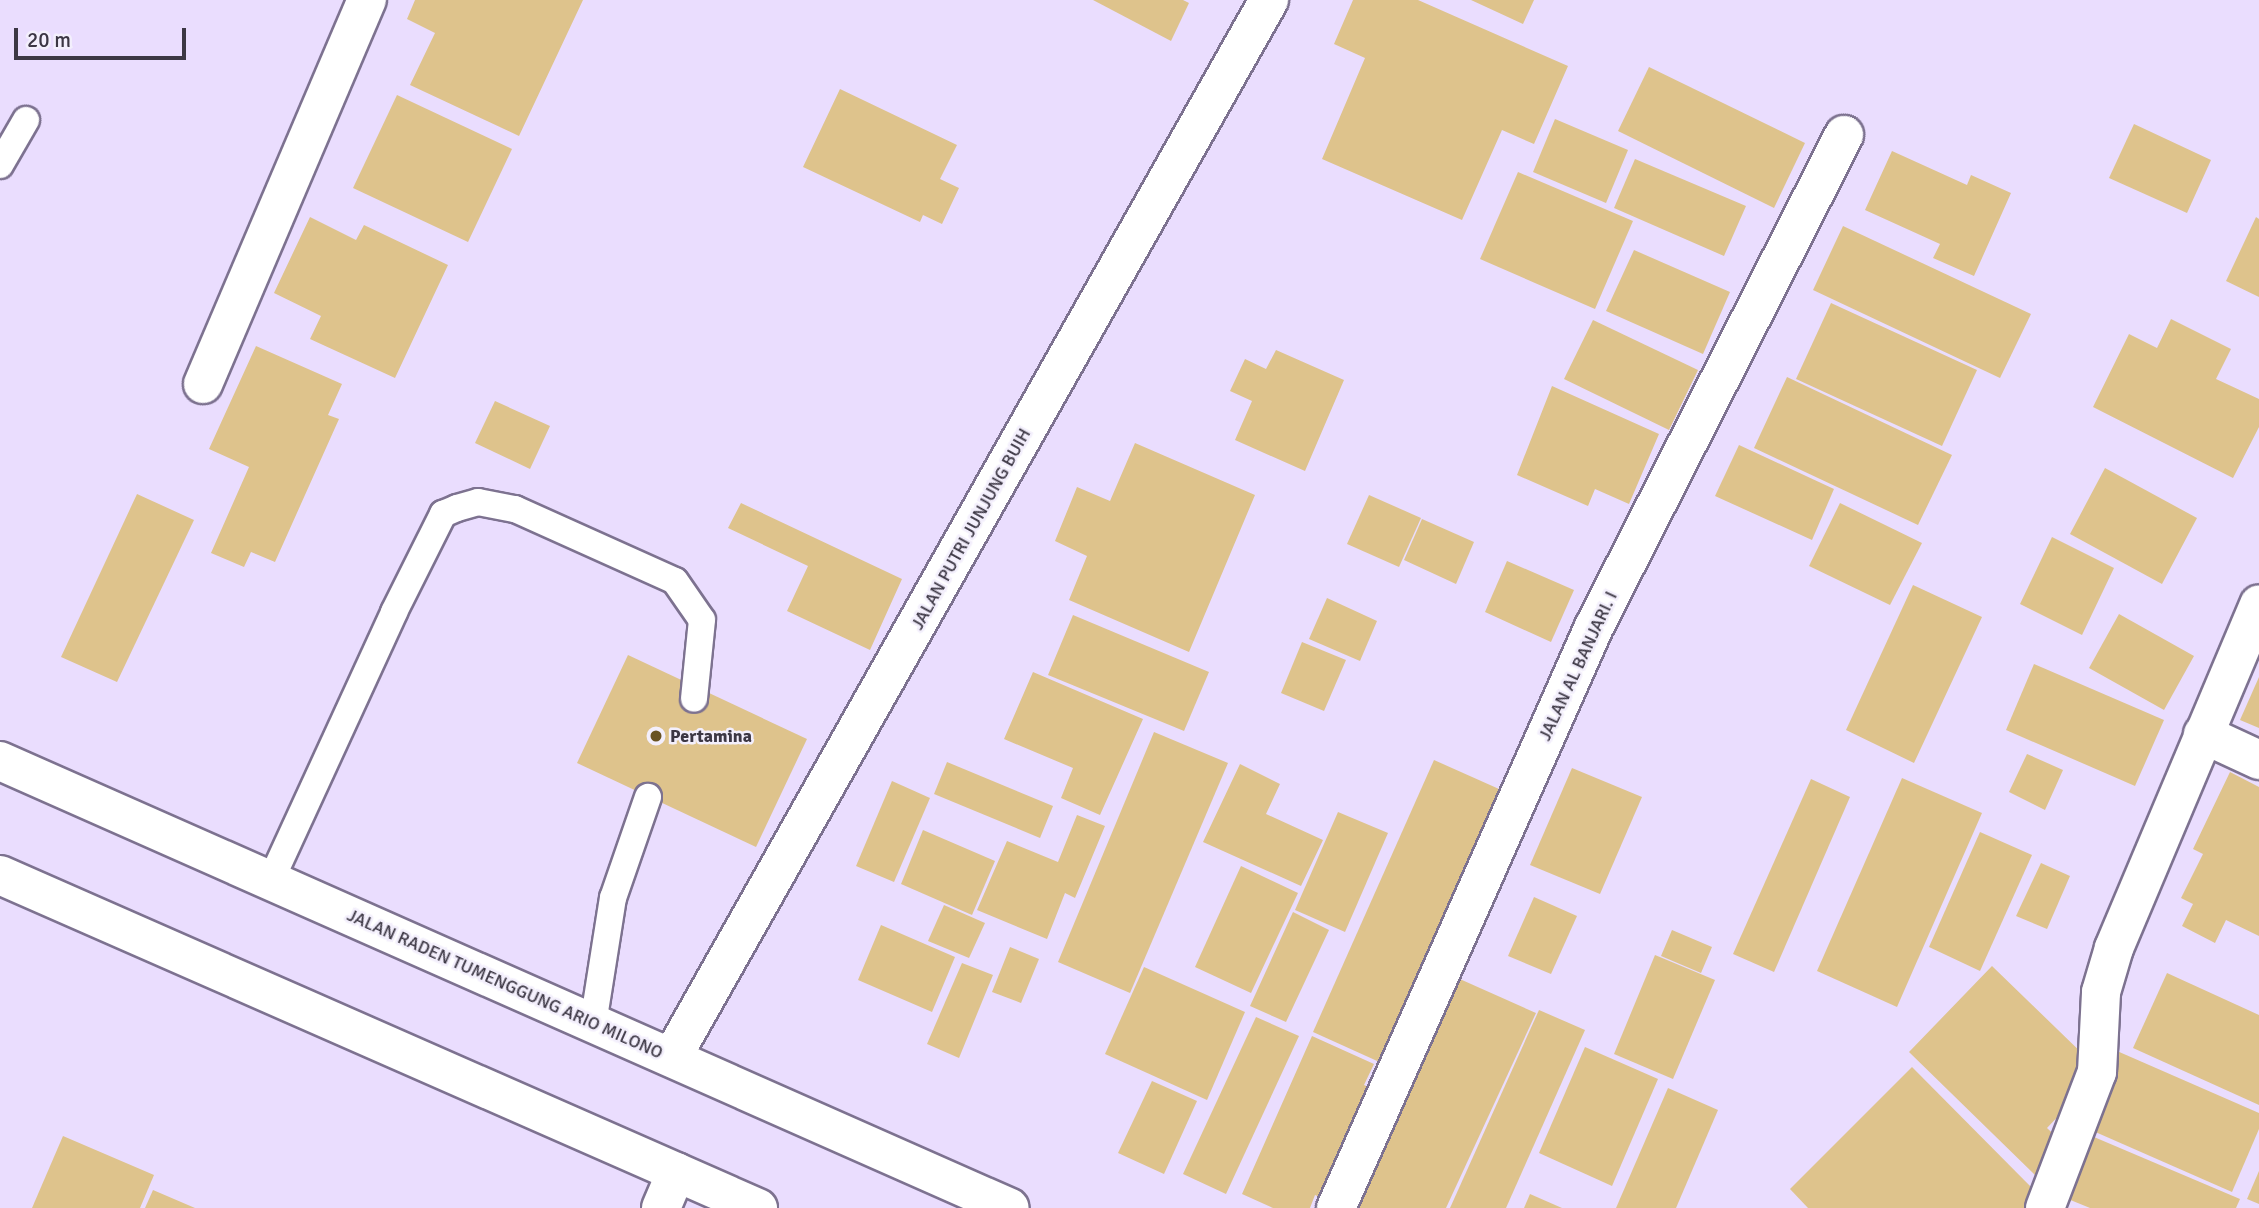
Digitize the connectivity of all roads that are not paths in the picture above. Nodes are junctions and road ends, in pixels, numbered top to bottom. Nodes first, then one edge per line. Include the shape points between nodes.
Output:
1 (367, 0) edge
2 (1269, 0) edge
3 (26, 120) dead end
4 (1844, 135) dead end
5 (0, 165) edge
6 (203, 383) dead end
7 (2259, 604) edge
8 (694, 699) dead end
9 (2203, 734) junction
10 (2259, 760) edge
11 (0, 761) edge
12 (648, 797) dead end
13 (0, 875) edge
14 (271, 880) junction
15 (593, 1024) junction
16 (673, 1057) junction
17 (676, 1172) junction
18 (660, 1208) edge
19 (758, 1208) edge
20 (1010, 1208) edge
21 (1336, 1208) edge
22 (2045, 1208) edge

1 - 6 main road
2 - 16 main road, JALAN PUTRI JUNJUNG BUIH
3 - 5 lane
4 - 21 main road, JALAN AL BANJARI. I via 1594,626
7 - 9 main road
8 - 14 lane via 702,620 675,581 515,509 478,502 457,508 443,514 394,612
9 - 10 main road
9 - 22 main road via 2114,948 2101,992 2097,1072
11 - 14 main road, JALAN RADEN TUMENGGUNG ARIO MILONO
12 - 15 lane via 613,898
13 - 17 main road
14 - 15 main road, JALAN RADEN TUMENGGUNG ARIO MILONO
15 - 16 main road, JALAN RADEN TUMENGGUNG ARIO MILONO
16 - 20 main road, JALAN RADEN TUMENGGUNG ARIO MILONO
17 - 18 main road
17 - 19 main road

